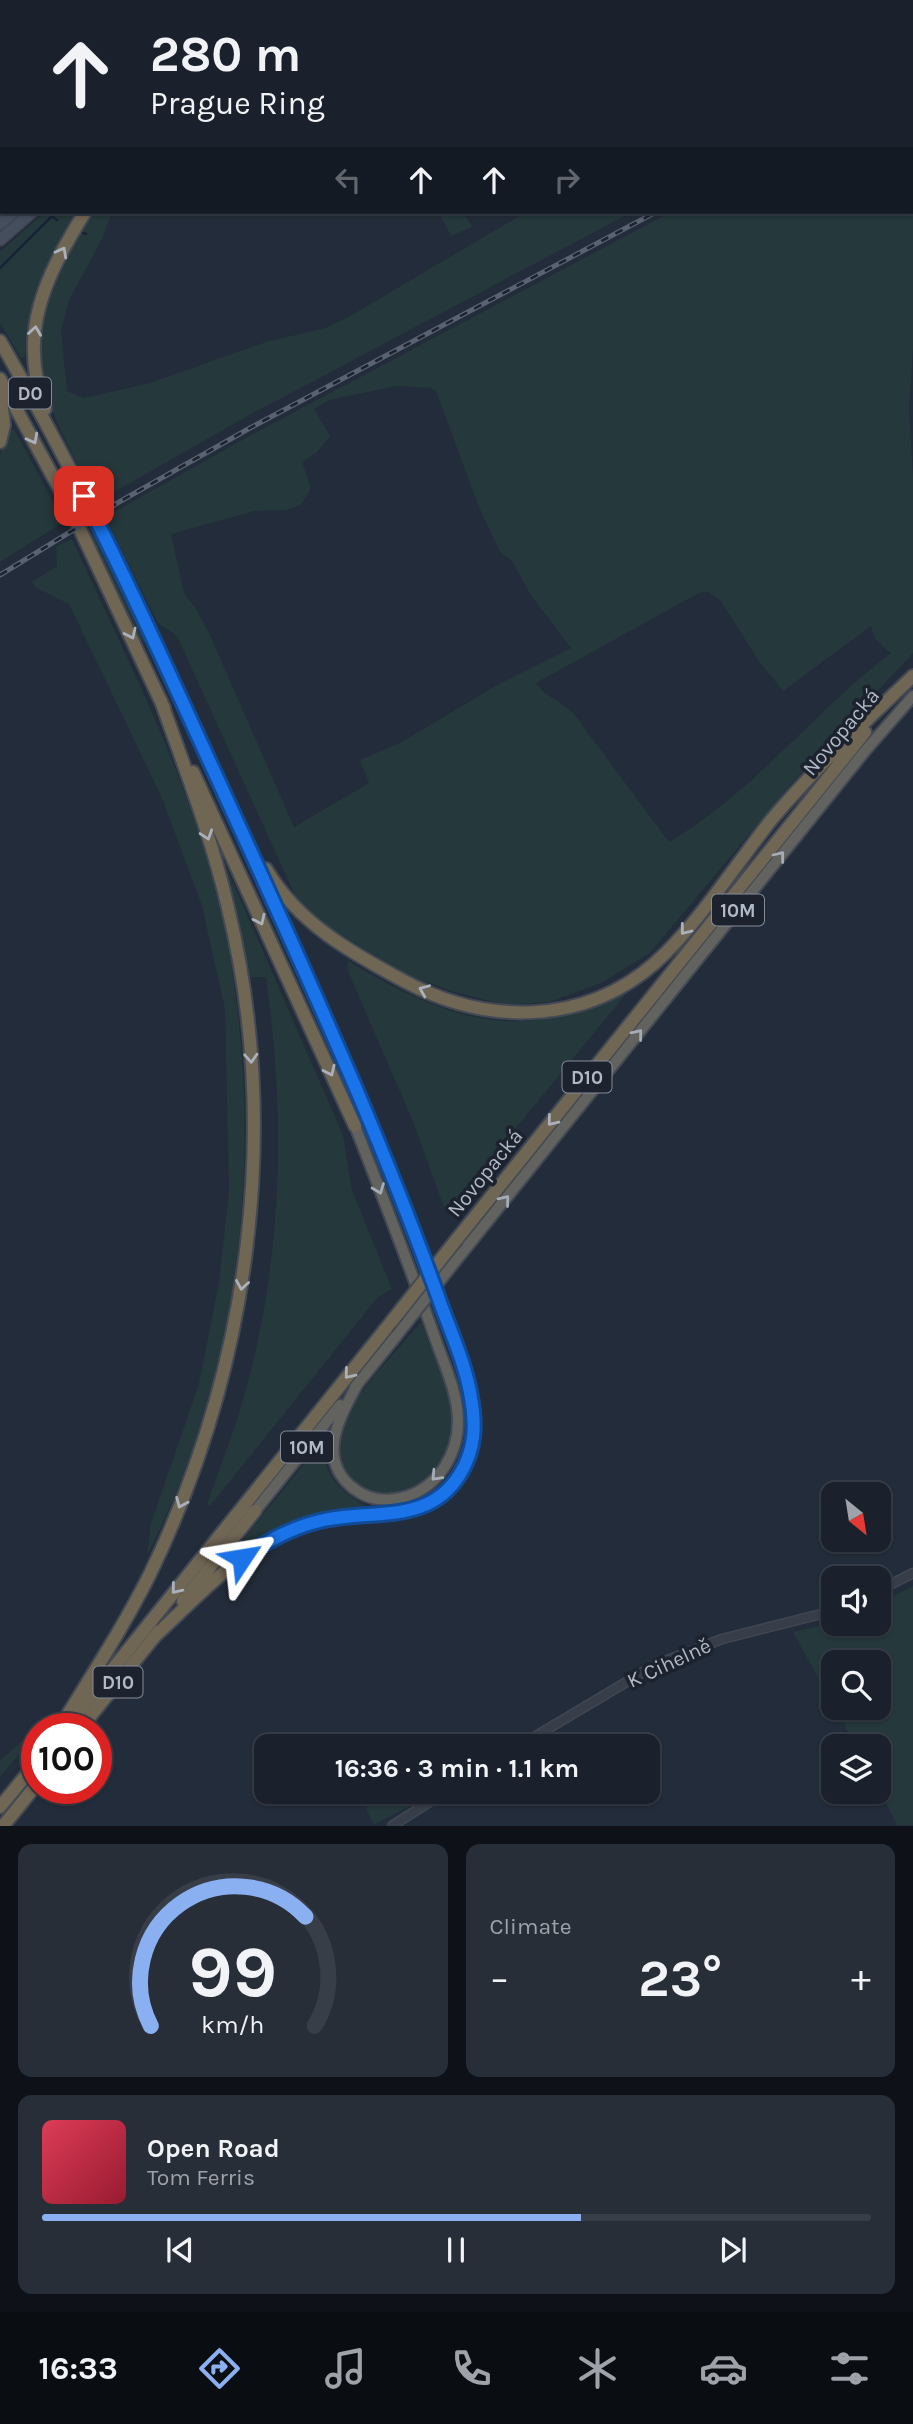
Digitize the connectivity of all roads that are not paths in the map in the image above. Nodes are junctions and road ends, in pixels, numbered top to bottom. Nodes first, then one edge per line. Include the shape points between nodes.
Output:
1 (30, 214) edge
2 (84, 214) edge
3 (0, 240) edge
4 (0, 341) edge
5 (0, 379) edge
6 (0, 393) edge
7 (0, 442) edge
8 (59, 446) junction
9 (913, 676) edge
10 (913, 696) edge
11 (161, 701) junction
12 (240, 827) junction
13 (355, 1126) joint
14 (358, 1383) junction
15 (255, 1511) joint
16 (913, 1573) edge
17 (891, 1584) edge
18 (821, 1614) edge
19 (155, 1636) junction
20 (70, 1713) edge
21 (74, 1713) edge
22 (93, 1713) edge
23 (539, 1734) edge
24 (21, 1781) edge
25 (21, 1803) edge
26 (426, 1804) edge
27 (0, 1807) edge
28 (3, 1825) edge
29 (392, 1825) edge

1 - 3 main road
8 -> 2 highway via 33,368 33,336 50,276
4 - 8 highway, D0
5 -> 11 highway, D0 via 70,508
6 - 7 highway via 4,425
8 - 12 highway, D0
9 -> 12 highway via 799,788 657,962 616,990 558,1011 512,1013 460,1004 372,963 295,910
9 -> 21 highway, Novopacká / D10, bridge
14 -> 10 highway, Novopacká / 10M, bridge via 864,751
11 -> 13 highway, D0
11 -> 20 highway via 220,874 239,957 254,1107 249,1233 229,1351 183,1500 136,1601
12 - 19 highway, D0 via 423,1254 471,1394 474,1429 458,1477 443,1494 413,1511 333,1518 274,1538 226,1571
13 -> 14 highway via 430,1325 457,1414 453,1451 433,1481 388,1500 368,1497 346,1482 333,1453 336,1427
14 - 15 highway, Novopacká / 10M
15 - 19 highway, Novopacká
16 - 17 street
18 - 23 street, K Cihelně via 722,1639 655,1665
19 - 22 highway, Novopacká / D10
24 - 27 highway
25 - 28 highway
26 - 29 street

